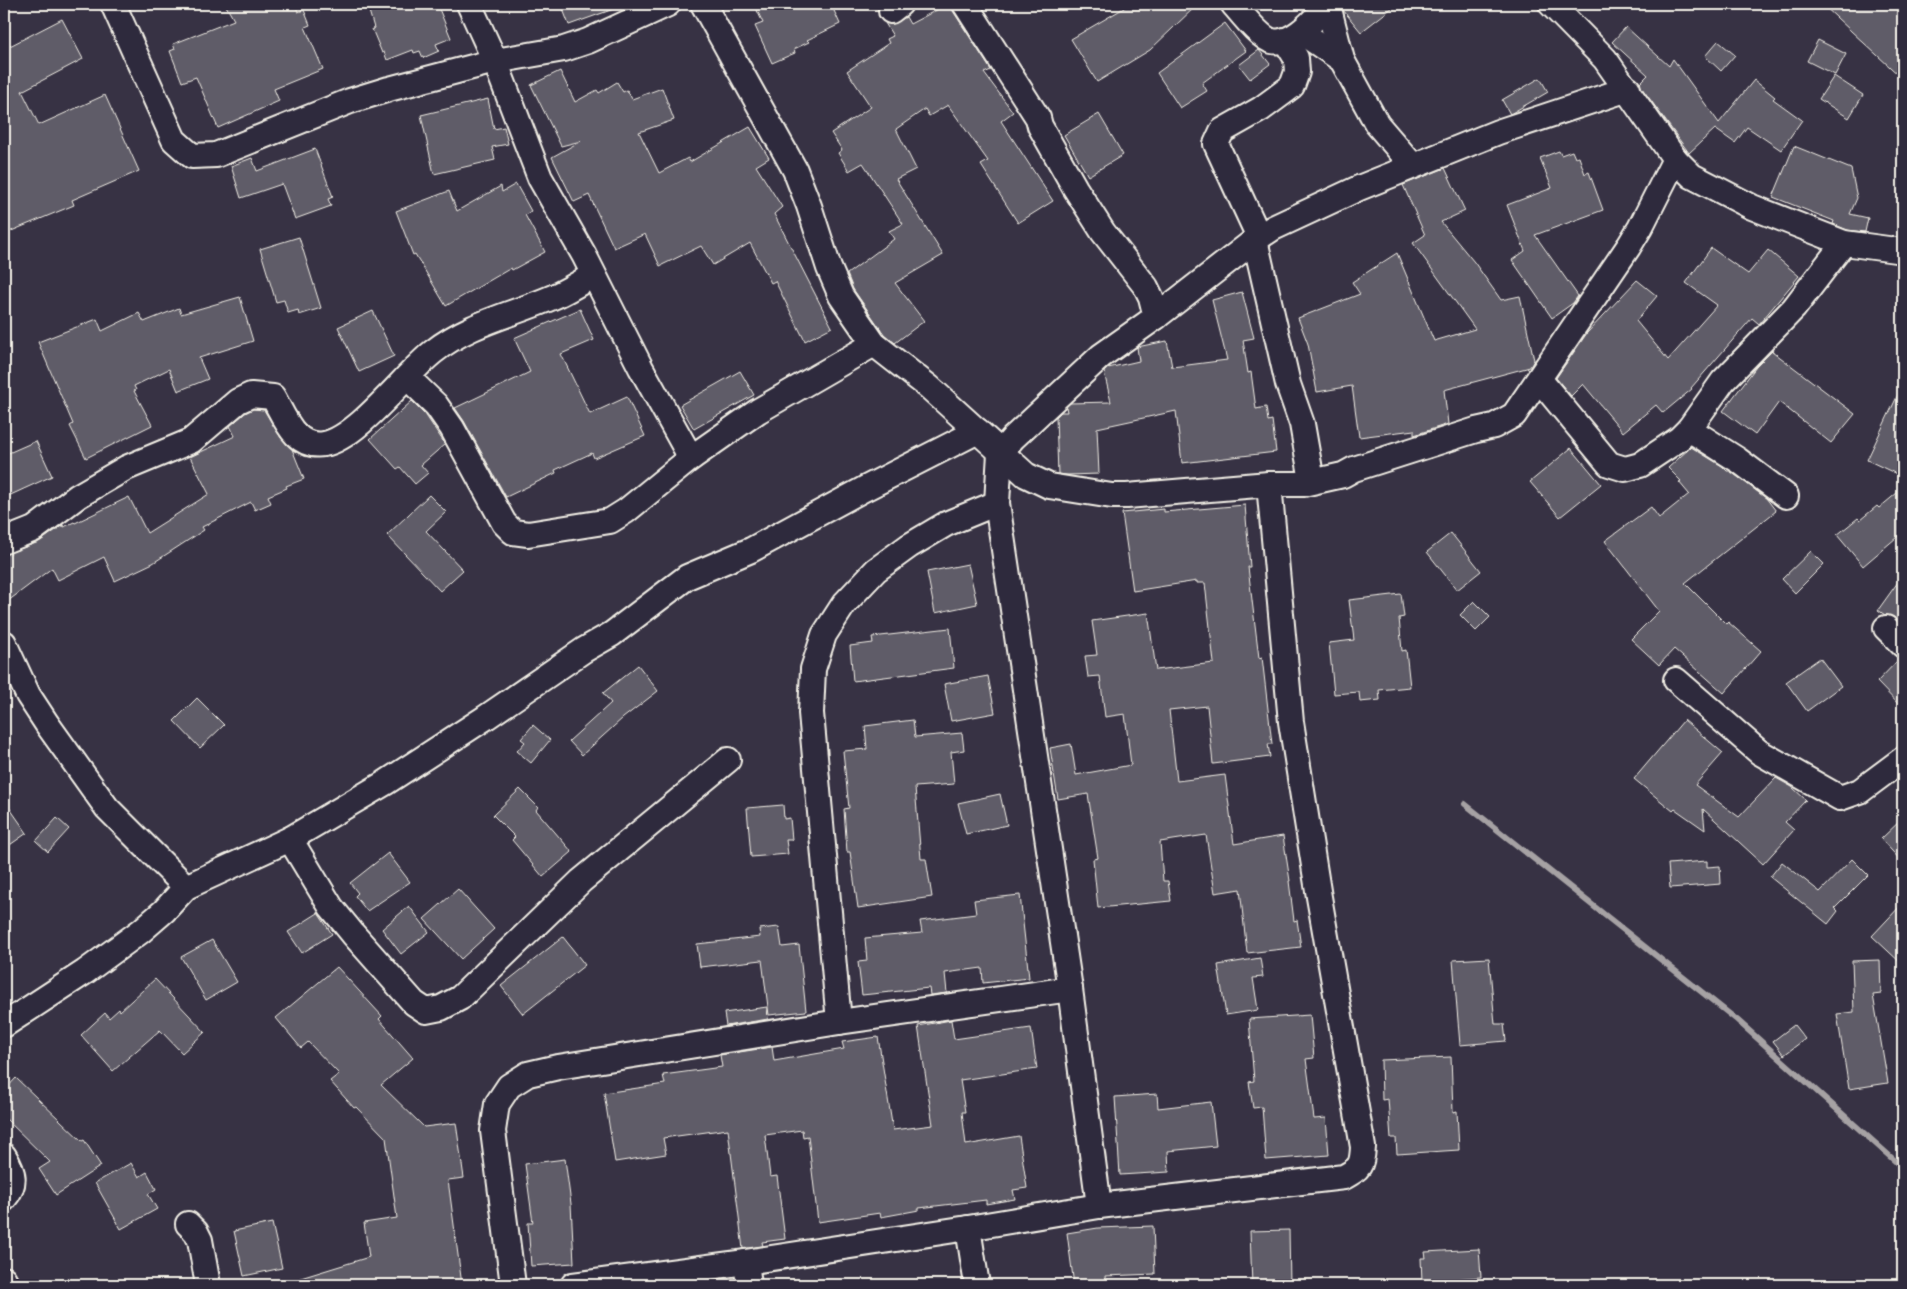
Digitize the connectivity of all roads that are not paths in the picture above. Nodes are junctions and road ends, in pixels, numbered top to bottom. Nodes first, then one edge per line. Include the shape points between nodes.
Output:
1 (113, 4) edge
2 (469, 4) edge
3 (668, 4) edge
4 (704, 4) edge
5 (965, 4) edge
6 (1233, 4) edge
7 (1328, 4) edge
8 (1551, 4) edge
9 (1293, 36) junction
10 (1342, 60) junction
11 (495, 62) junction
12 (1628, 89) junction
13 (1675, 159) junction
14 (1413, 166) junction
15 (1257, 238) junction
16 (1844, 243) junction
17 (1903, 251) edge
18 (593, 275) junction
19 (1156, 317) junction
20 (874, 344) junction
21 (407, 377) junction
22 (1539, 379) junction
23 (1689, 429) junction
24 (978, 431) junction
25 (1000, 453) junction
26 (692, 458) junction
27 (1312, 481) junction
28 (1269, 484) junction
29 (1786, 496) dead end
30 (997, 503) junction
31 (4, 541) edge
32 (1886, 628) dead end
33 (4, 643) edge
34 (1903, 645) edge
35 (1676, 680) dead end
36 (728, 760) dead end
37 (1900, 768) edge
38 (290, 839) junction
39 (186, 887) junction
40 (1070, 989) junction
41 (839, 1022) junction
42 (4, 1024) edge
43 (4, 1156) edge
44 (4, 1199) edge
45 (1099, 1206) junction
46 (188, 1224) dead end
47 (968, 1228) junction
48 (748, 1274) edge
49 (4, 1279) edge
50 (5, 1285) edge
51 (208, 1285) edge
52 (513, 1285) edge
53 (573, 1285) edge
54 (977, 1285) edge

1 - 11 street via 174,140 192,156 216,154 389,88
2 - 11 street
3 - 11 street via 588,41 564,49
4 - 20 street via 795,170 840,296
5 - 19 street via 1038,118 1103,232 1146,287
6 - 9 street via 1272,41
7 - 9 street
7 - 10 street
8 - 12 street via 1605,59
9 - 10 street
9 - 15 street via 1297,72 1292,86 1261,109 1222,131 1216,144
10 - 14 street via 1377,124
11 - 18 street via 540,178
12 - 13 street
12 - 14 street via 1498,132
13 - 16 street via 1692,176 1752,207
13 - 22 street via 1629,246
14 - 15 street via 1359,188
15 - 19 street
15 - 27 street via 1288,384 1302,424
16 - 17 street
16 - 23 street via 1794,308 1723,381
18 - 21 street via 554,297 452,337
18 - 26 street
19 - 25 street via 1101,356
20 - 24 street
20 - 26 street via 758,411
21 - 26 street via 436,405 452,428 504,524 513,532 528,534 610,521
21 - 31 street via 341,438 324,444 307,443 295,436 273,397 251,395 238,401 191,441 126,468 84,492 34,529
22 - 23 street via 1609,464 1625,469 1640,465
22 - 27 street via 1514,415 1494,426 1343,475
23 - 29 street
24 - 25 street
24 - 38 street via 751,550 687,577 612,634 485,718
25 - 28 street via 1026,475 1049,486 1112,496
25 - 30 street
27 - 28 street
28 - 45 street via 1292,722 1363,1147 1362,1162 1344,1177
30 - 40 street
30 - 41 street via 946,524 876,570 844,604 824,635 812,669 811,713
32 - 34 street
33 - 39 street via 28,695 46,724 107,808
35 - 37 street via 1759,752 1840,798
36 - 38 street via 581,881 460,998 441,1008 426,1010 414,1003 331,907
38 - 39 street
39 - 42 street via 140,931 85,972
40 - 41 street
40 - 45 street
41 - 52 street via 558,1067 528,1074 509,1086 497,1104 493,1131
43 - 44 street via 14,1178
45 - 47 street
46 - 51 street via 200,1240
47 - 48 street
47 - 54 street
48 - 53 street
49 - 50 street

